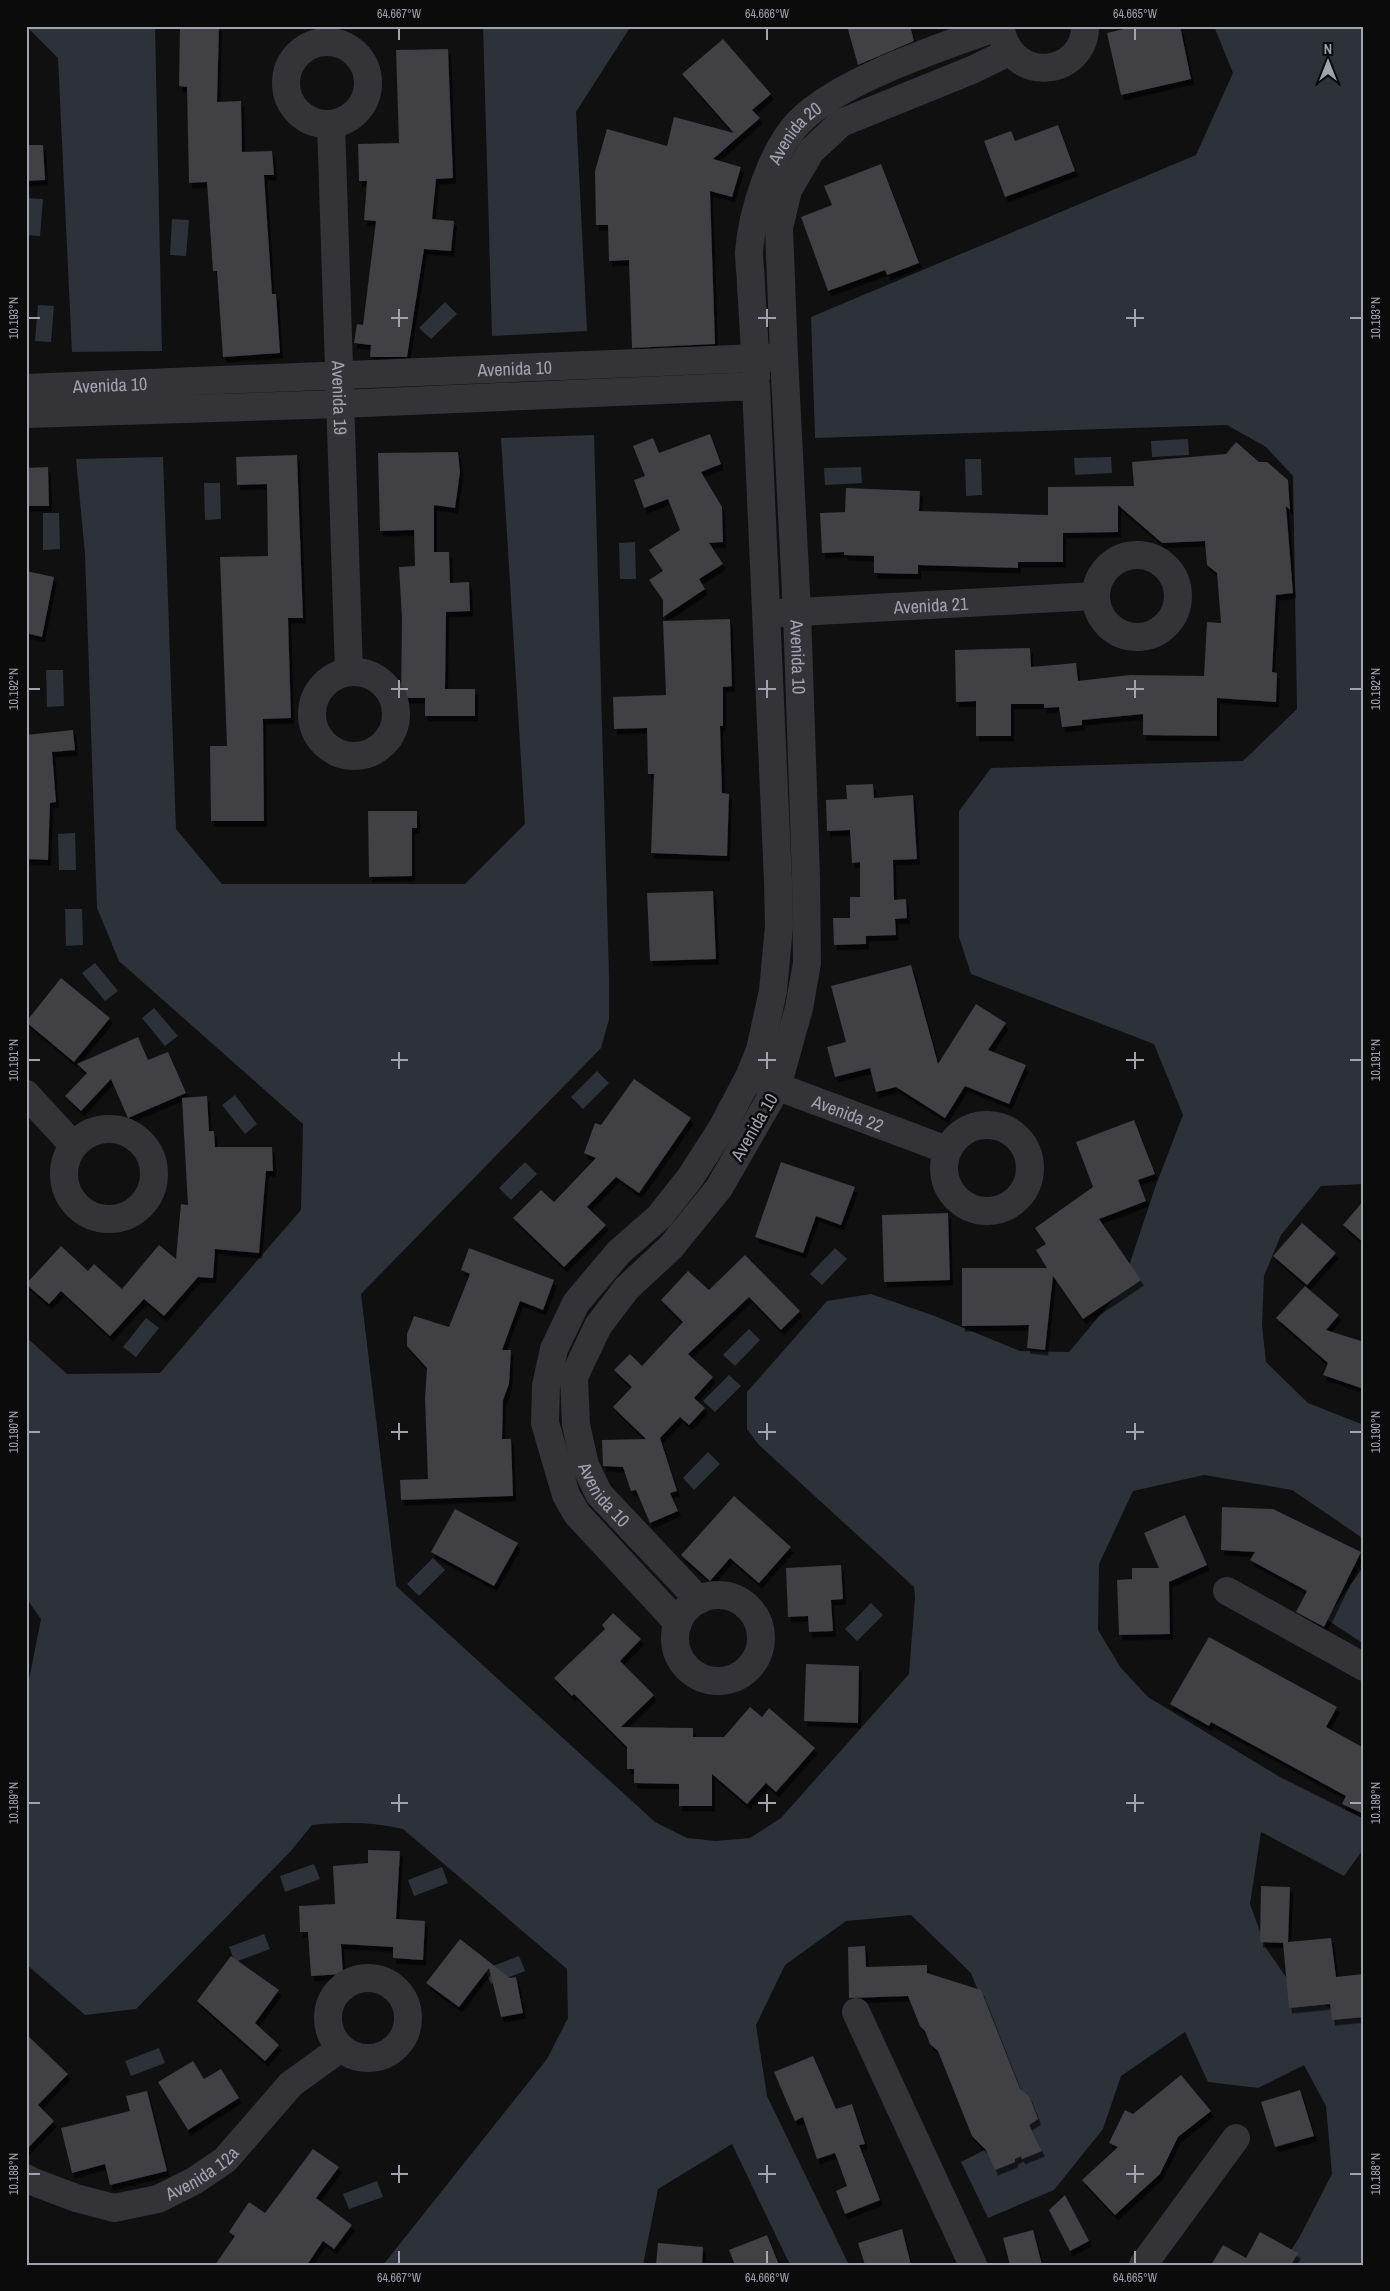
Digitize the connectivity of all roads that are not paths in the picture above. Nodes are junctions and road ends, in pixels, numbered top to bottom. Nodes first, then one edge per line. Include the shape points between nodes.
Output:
1 (1000, 26) edge
2 (1085, 26) edge
3 (1009, 52) junction
4 (331, 124) dead end
5 (784, 357) junction
6 (755, 358) junction
7 (542, 368) junction
8 (339, 376) junction
9 (122, 384) junction
10 (786, 384) junction
11 (756, 386) junction
12 (26, 388) edge
13 (542, 396) junction
14 (339, 404) junction
15 (124, 412) junction
16 (26, 414) edge
17 (1096, 596) dead end
18 (797, 612) junction
19 (767, 615) junction
20 (349, 672) dead end
21 (750, 1075) junction
22 (777, 1087) junction
23 (26, 1094) edge
24 (73, 1145) dead end
25 (946, 1150) dead end
26 (1227, 1591) dead end
27 (699, 1600) junction
28 (678, 1623) junction
29 (1364, 1668) edge
30 (856, 2012) dead end
31 (341, 2048) dead end
32 (1236, 2138) dead end
33 (26, 2178) edge
34 (973, 2265) edge
35 (1143, 2265) edge

1 - 3 street via 1002,40
1 - 6 street, Avenida 20 via 927,53 824,101 799,122 781,145 758,208 750,252
2 - 3 street via 1081,46 1060,64 1047,68 1033,67 1020,62
3 - 5 street, Avenida 20 via 841,123 811,151 788,190 779,228
4 - 8 street, Avenida 19
5 - 6 street, Avenida 10
5 - 10 street, Avenida 10
6 - 7 street, Avenida 10
6 - 11 street, Avenida 20
7 - 8 street, Avenida 10
7 - 13 street
8 - 9 street, Avenida 10
8 - 14 street, Avenida 19
9 - 12 street, Avenida 10
9 - 15 street
10 - 11 street
10 - 18 street, Avenida 10
11 - 13 street, Avenida 10
11 - 19 street, Avenida 10
13 - 14 street, Avenida 10
14 - 15 street, Avenida 10
14 - 20 street, Avenida 19
15 - 16 street, Avenida 10
17 - 18 street, Avenida 21
18 - 19 street, Avenida 21
18 - 22 street, Avenida 10 via 807,963 799,1008
19 - 21 street, Avenida 10 via 779,926 773,991 760,1050
21 - 22 street, Avenida 22
21 - 28 street, Avenida 10 via 690,1178 659,1217 618,1252 576,1303 554,1349 546,1386 545,1423 566,1496 577,1514
22 - 25 street, Avenida 22
22 - 27 street, Avenida 10 via 718,1188 672,1247 627,1288 598,1326 574,1377 576,1425 585,1465 599,1494
23 - 24 street
26 - 29 street
27 - 28 street
27 - 28 street via 728,1596 752,1612 762,1640 750,1667 725,1681 696,1675 677,1652
30 - 34 street
31 - 33 street, Avenida 12a via 291,2084 225,2160 194,2182 158,2199 114,2208 76,2198
32 - 35 street

